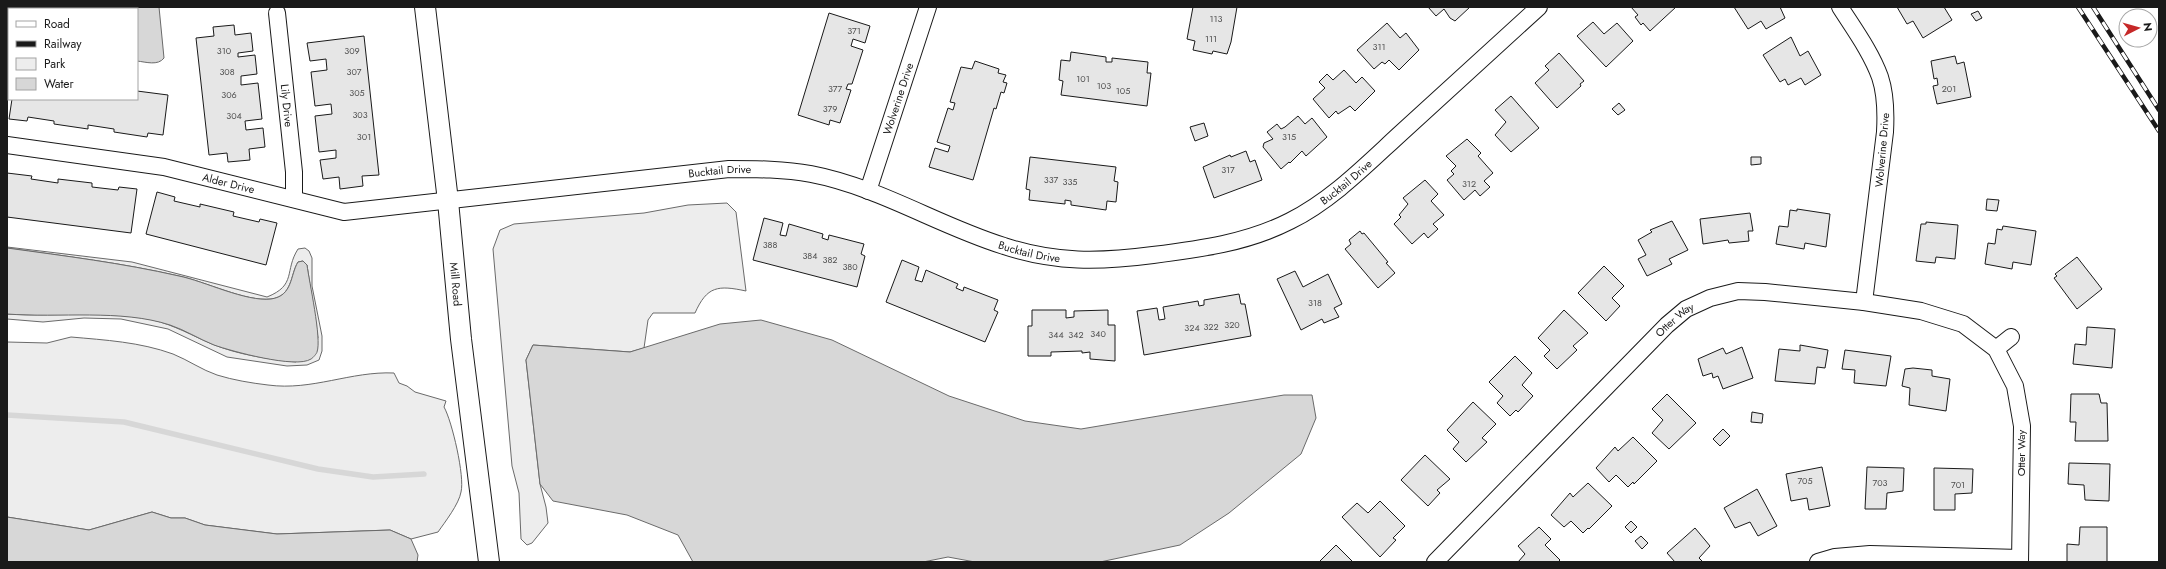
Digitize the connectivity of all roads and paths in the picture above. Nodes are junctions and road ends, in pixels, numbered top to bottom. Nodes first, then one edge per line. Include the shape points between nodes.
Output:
1 (426, 7) edge
2 (928, 7) edge
3 (1540, 7) edge
4 (1840, 7) edge
5 (277, 13) dead end
6 (7, 146) edge
7 (868, 191) junction
8 (294, 199) junction
9 (448, 201) junction
10 (1864, 302) junction
11 (2011, 337) dead end
12 (1996, 349) junction
13 (2020, 560) edge
14 (489, 562) edge
15 (1435, 562) edge
16 (1818, 562) edge

1 - 9 street, Mill Road
2 - 7 street, Wolverine Drive
3 - 7 street, Bucktail Drive via 1327,198 1290,221 1248,238 1206,248 1135,257 1064,260 1000,245
4 - 10 street, Wolverine Drive via 1880,77 1886,106
5 - 8 street, Lily Drive via 294,172
6 - 8 street, Alder Drive via 164,167
7 - 9 street, Bucktail Drive via 812,174 772,169 729,169
8 - 9 street, Alder Drive via 344,212
9 - 14 street, Mill Road via 461,339
10 - 12 street, Otter Way via 1921,311 1963,324
10 - 15 street, Otter Way via 1738,291 1710,298 1686,309
11 - 12 street
12 - 13 street, Otter Way via 2015,386 2022,426
13 - 16 street via 1870,554 1835,557

